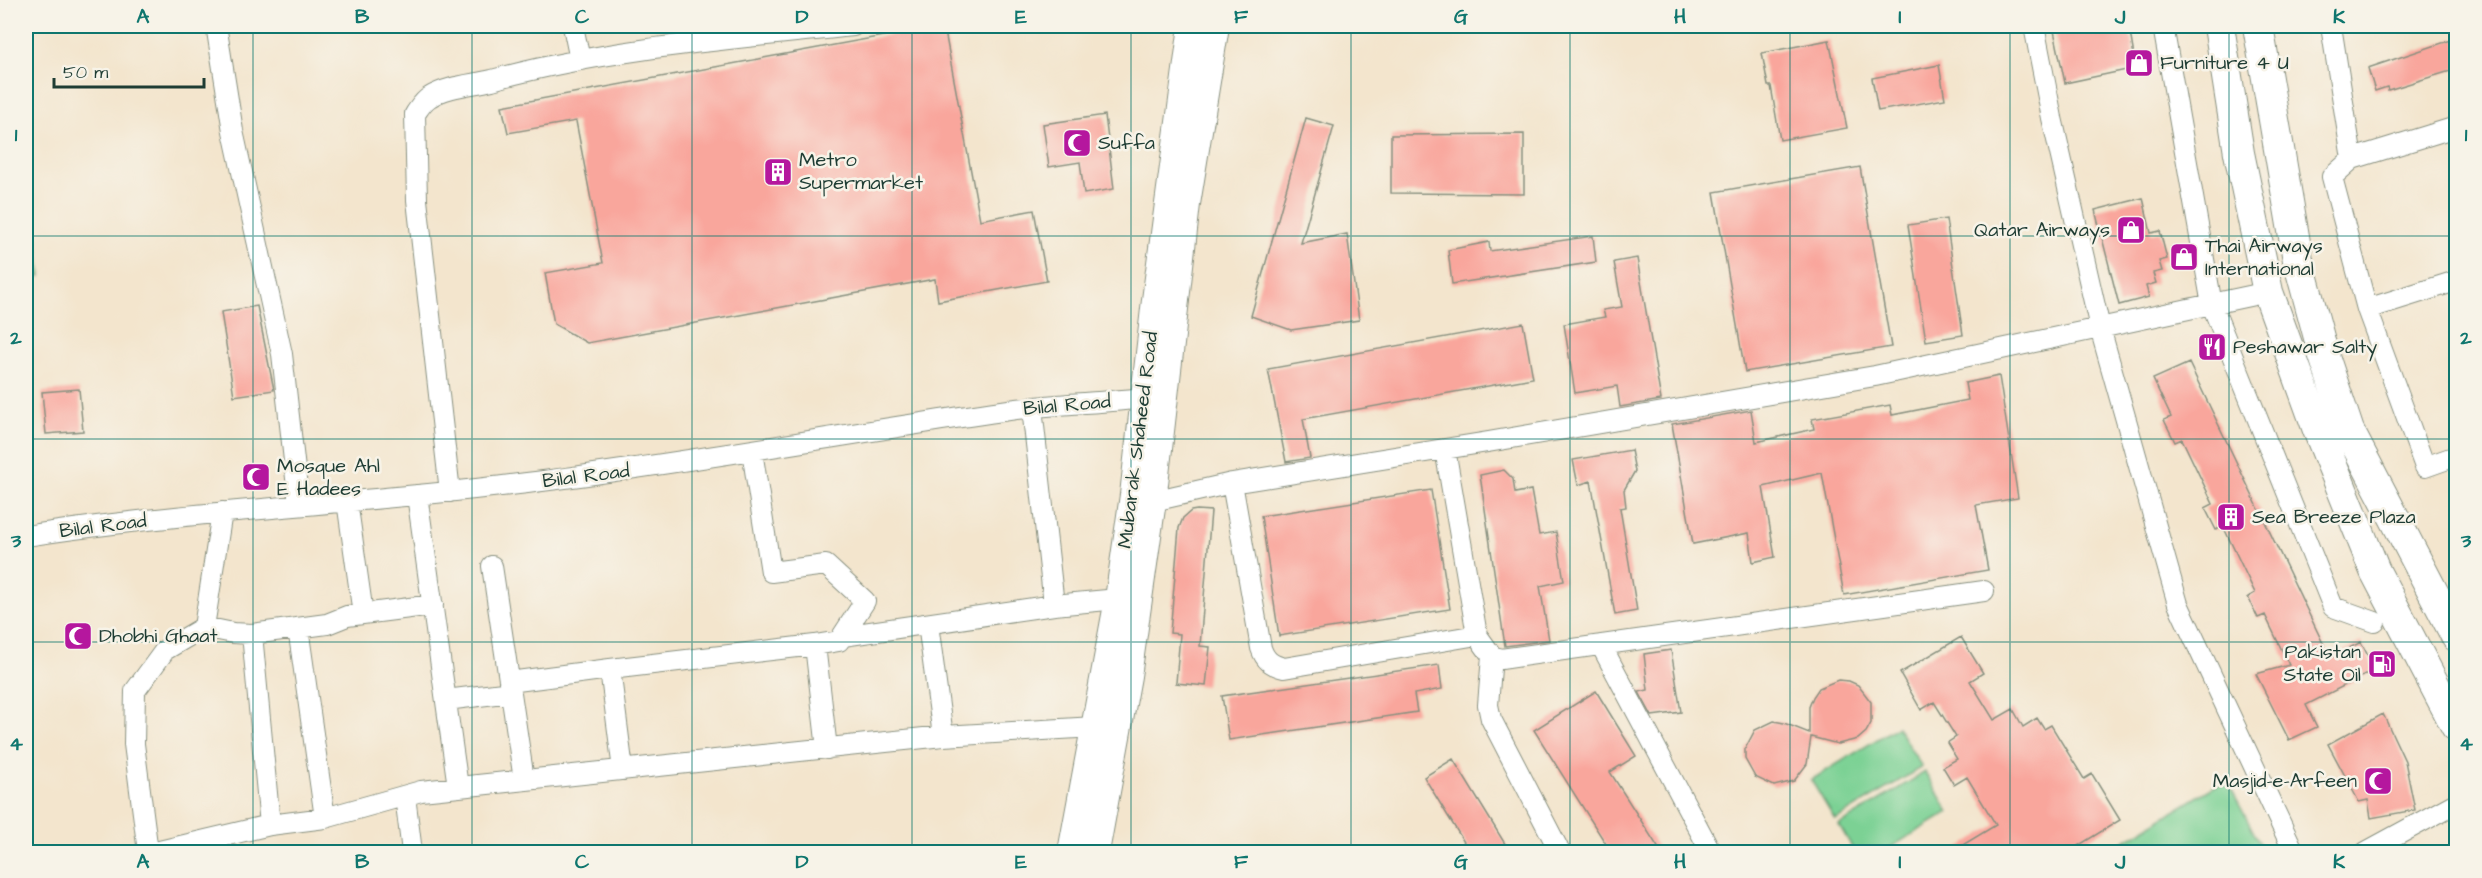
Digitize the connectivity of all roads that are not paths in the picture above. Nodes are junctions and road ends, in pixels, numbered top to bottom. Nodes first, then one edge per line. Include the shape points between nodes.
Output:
1 (219, 26) edge
2 (573, 26) edge
3 (853, 26) edge
4 (1192, 26) edge
5 (1216, 26) edge
6 (2034, 26) edge
7 (2163, 26) edge
8 (2218, 26) edge
9 (2258, 26) edge
10 (2331, 26) edge
11 (579, 60) junction
12 (2457, 127) edge
13 (2352, 159) junction
14 (2457, 281) edge
15 (2268, 292) junction
16 (2212, 305) junction
17 (2367, 309) junction
18 (2100, 328) junction
19 (1144, 398) junction
20 (1032, 408) junction
21 (1444, 449) junction
22 (752, 451) junction
23 (2457, 456) edge
24 (1232, 483) junction
25 (450, 492) junction
26 (417, 495) junction
27 (347, 501) junction
28 (1154, 501) junction
29 (299, 505) junction
30 (222, 512) junction
31 (26, 536) edge
32 (492, 566) dead end
33 (1984, 591) dead end
34 (1118, 599) junction
35 (433, 605) junction
36 (1054, 606) junction
37 (363, 614) junction
38 (2375, 622) dead end
39 (928, 624) junction
40 (204, 627) junction
41 (298, 628) junction
42 (252, 634) junction
43 (1477, 635) junction
44 (843, 636) junction
45 (2457, 636) edge
46 (814, 645) junction
47 (1601, 645) junction
48 (1492, 656) junction
49 (610, 669) junction
50 (510, 687) junction
51 (446, 700) junction
52 (2457, 726) edge
53 (1095, 727) junction
54 (943, 736) junction
55 (827, 749) junction
56 (623, 770) junction
57 (524, 780) junction
58 (458, 787) junction
59 (405, 796) junction
60 (2457, 803) edge
61 (325, 818) junction
62 (270, 825) junction
63 (148, 852) edge
64 (155, 852) edge
65 (412, 852) edge
66 (1071, 852) edge
67 (1096, 852) edge
68 (1560, 852) edge
69 (1711, 852) edge
70 (2294, 852) edge
71 (2366, 852) edge

1 - 29 street via 233,131 282,354
2 - 11 street
3 - 11 street
4 - 19 main road, Mubarak Shaheed Road
5 - 28 main road, Mubarak Shaheed Road via 1187,204
6 - 18 street
7 - 16 street
8 - 15 highway
9 - 45 highway via 2298,260 2324,356 2349,431
10 - 13 street
11 - 25 street via 445,89 422,103 415,114 417,200
12 - 13 street
13 - 17 street via 2332,177
14 - 17 street
15 - 16 street
15 - 52 highway via 2375,571
16 - 18 street
16 - 38 street via 2333,607
17 - 23 street via 2425,467
18 - 21 street via 1875,376
18 - 70 street via 2178,604
19 - 20 street, Bilal Road
19 - 34 main road, Mubarak Shaheed Road
20 - 22 street, Bilal Road
20 - 36 street
21 - 24 street
21 - 43 street
22 - 25 street, Bilal Road
22 - 44 street via 771,572 826,565 865,601
24 - 28 street
24 - 43 street via 1261,648 1264,658 1273,665 1284,668
25 - 26 street, Bilal Road
26 - 27 street, Bilal Road
26 - 35 street
27 - 29 street, Bilal Road
27 - 37 street
28 - 67 main road, Mubarak Shaheed Road
29 - 30 street, Bilal Road
30 - 31 street, Bilal Road
30 - 40 street
32 - 50 street
33 - 47 street
34 - 36 street
34 - 53 main road, Mubarak Shaheed Road
35 - 37 street
35 - 51 street
36 - 39 street
37 - 41 street
39 - 44 street
39 - 54 street
40 - 42 street
40 - 63 street via 165,650 135,691 134,744
41 - 42 street
41 - 61 street
42 - 62 street
43 - 48 street
44 - 46 street via 839,641
46 - 49 street
46 - 55 street
47 - 48 street via 1501,659
47 - 69 street
48 - 68 street via 1488,705 1491,719
49 - 50 street
49 - 56 street
50 - 51 street
50 - 57 street
51 - 58 street
53 - 54 street
53 - 66 main road, Mubarak Shaheed Road
54 - 55 street
55 - 56 street
56 - 57 street
57 - 58 street
58 - 59 street
59 - 61 street
59 - 65 street
60 - 71 street
61 - 62 street
62 - 64 street

